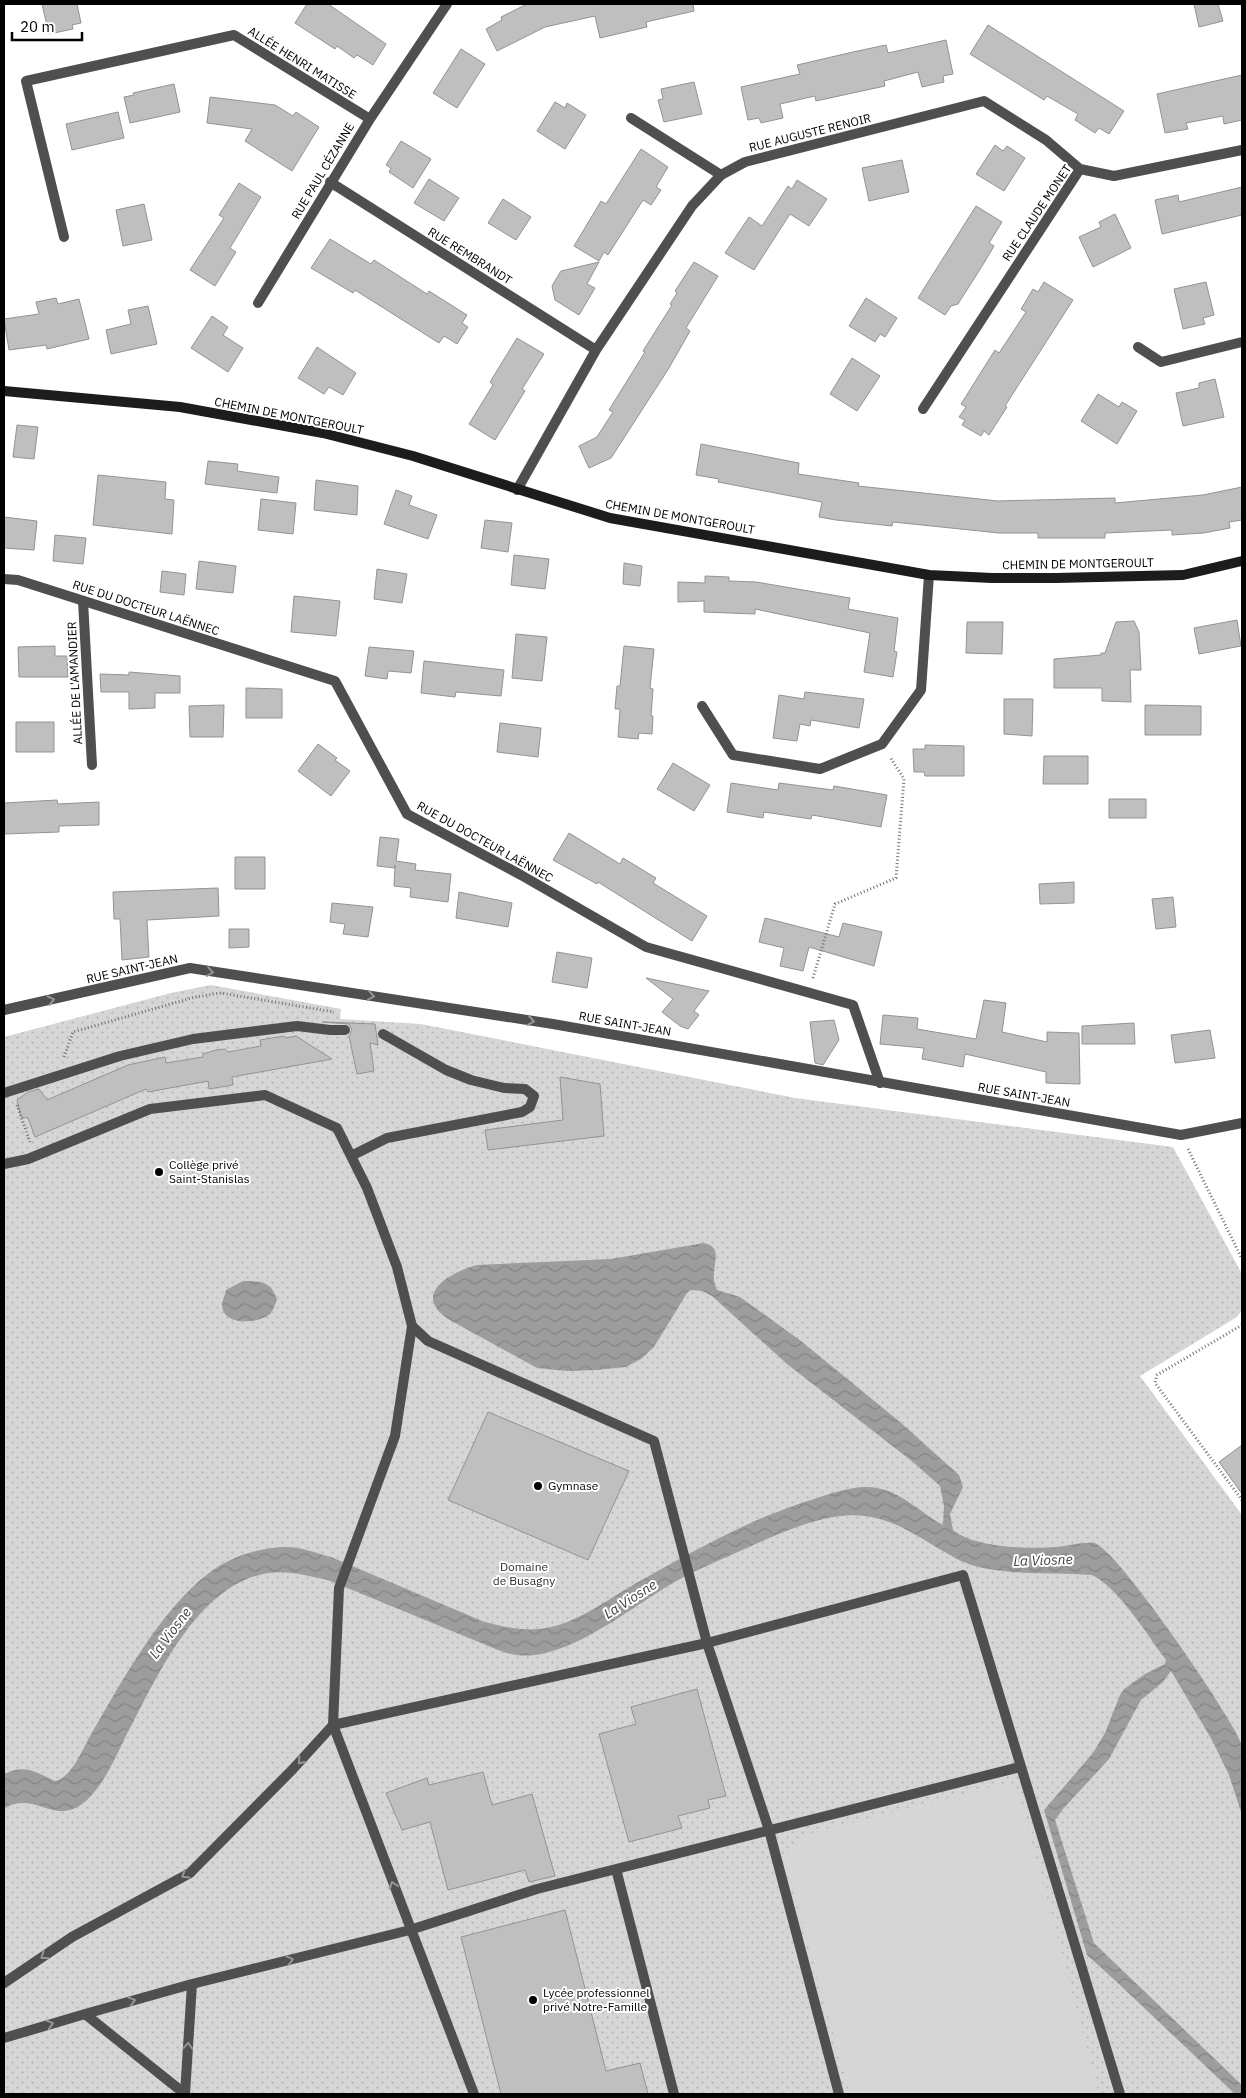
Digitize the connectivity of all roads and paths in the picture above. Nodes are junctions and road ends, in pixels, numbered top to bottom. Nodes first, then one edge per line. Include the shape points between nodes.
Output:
1 (447, 4) edge
2 (631, 118) dead end
3 (370, 119) junction
4 (1242, 150) edge
5 (1080, 169) junction
6 (721, 175) junction
7 (330, 182) junction
8 (64, 237) dead end
9 (258, 303) dead end
10 (1242, 342) edge
11 (1138, 347) dead end
12 (596, 350) junction
13 (4, 391) edge
14 (923, 409) dead end
15 (517, 490) junction
16 (1242, 561) edge
17 (929, 574) junction
18 (4, 579) edge
19 (84, 601) junction
20 (702, 706) dead end
21 (882, 744) junction
22 (92, 765) dead end
23 (808, 993) junction
24 (4, 1010) edge
25 (341, 1013) dead end
26 (346, 1030) dead end
27 (383, 1034) dead end
28 (55, 1078) junction
29 (880, 1083) junction
30 (8, 1092) edge
31 (1242, 1123) edge
32 (1181, 1135) junction
33 (35, 1156) junction
34 (352, 1156) junction
35 (4, 1164) edge
36 (1242, 1260) edge
37 (412, 1326) junction
38 (1242, 1326) edge
39 (1242, 1500) edge
40 (708, 1643) junction
41 (333, 1725) junction
42 (1020, 1767) junction
43 (768, 1830) junction
44 (616, 1869) junction
45 (410, 1930) junction
46 (4, 1983) edge
47 (192, 1984) junction
48 (85, 2014) junction
49 (4, 2038) edge
50 (185, 2094) edge
51 (474, 2094) edge
52 (674, 2094) edge
53 (839, 2094) edge
54 (1120, 2094) edge

1 - 3 street, RUE PAUL CÉZANNE
2 - 6 street
3 - 7 street, RUE PAUL CÉZANNE
3 - 8 street, ALLÉE HENRI MATISSE via 234,35 26,80
4 - 5 street, RUE CLAUDE MONET via 1114,176
5 - 6 street, RUE AUGUSTE RENOIR via 1046,140 984,102 745,162
5 - 14 street, RUE CLAUDE MONET
6 - 12 street, RUE AUGUSTE RENOIR via 692,206
7 - 9 street, RUE PAUL CÉZANNE
7 - 12 street, RUE REMBRANDT
10 - 11 street via 1162,362
12 - 15 street, RUE AUGUSTE RENOIR
13 - 15 street, CHEMIN DE MONTGEROULT via 180,407 323,434 412,456
15 - 17 street, CHEMIN DE MONTGEROULT via 610,518
16 - 17 street, CHEMIN DE MONTGEROULT via 1183,575 992,578
17 - 21 street via 921,690
18 - 19 street, RUE DU DOCTEUR LAËNNEC via 18,580
19 - 22 street, ALLÉE DE L'AMANDIER
19 - 23 street, RUE DU DOCTEUR LAËNNEC via 335,682 407,814 646,947
20 - 21 street via 733,755 820,769
21 - 23 path via 904,780 896,878 836,904
23 - 29 street, RUE DU DOCTEUR LAËNNEC via 853,1005
24 -> 29 street, RUE SAINT-JEAN via 190,968 553,1024
25 - 28 path via 221,994 195,997 73,1032
26 - 28 street via 297,1026 193,1039 120,1056
27 - 34 street via 446,1070 471,1080 525,1089 534,1096 530,1107 522,1112 387,1138
28 - 30 street
29 - 32 street, RUE SAINT-JEAN
30 - 33 path
31 - 32 street, RUE SAINT-JEAN
32 - 36 path
33 - 34 street via 150,1109 265,1096 338,1128
33 - 35 street
34 - 37 street via 397,1267
37 - 40 street via 428,1341 654,1441
37 - 41 street via 395,1436 339,1588
38 - 39 path via 1157,1375 1155,1383
40 - 41 street
40 - 42 street via 963,1575
40 - 43 street
45 -> 41 street
41 -> 46 street via 190,1873 72,1937
42 - 43 street
42 - 54 street
43 - 44 street
43 - 53 street
44 - 45 street via 537,1889
44 - 52 street
47 -> 45 street
45 - 51 street
48 -> 47 street
50 -> 47 street
49 -> 48 street
48 - 50 street

